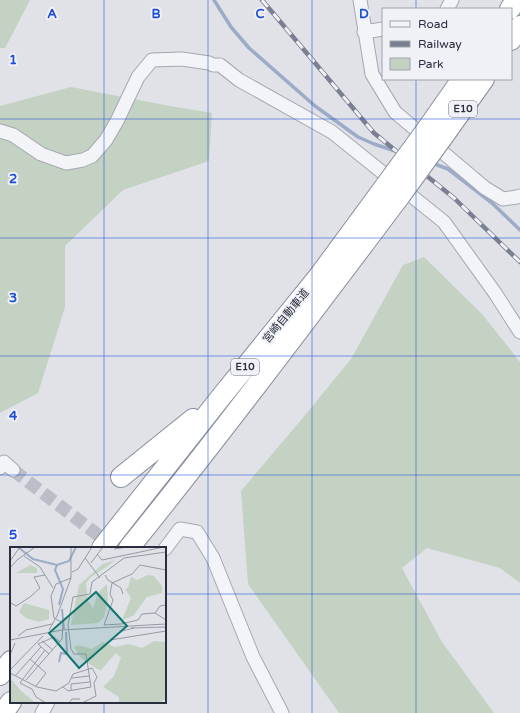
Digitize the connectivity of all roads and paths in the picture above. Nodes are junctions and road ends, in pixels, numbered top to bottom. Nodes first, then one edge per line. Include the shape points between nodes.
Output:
1 (360, 0) edge
2 (520, 26) edge
3 (382, 29) edge
4 (364, 32) junction
5 (512, 38) edge
6 (462, 80) edge
7 (483, 80) edge
8 (0, 131) edge
9 (435, 134) junction
10 (393, 191) junction
11 (520, 196) edge
12 (520, 332) edge
13 (221, 397) junction
14 (121, 477) dead end
15 (103, 547) edge
16 (130, 547) edge
17 (166, 548) edge
18 (10, 662) edge
19 (0, 675) edge
20 (10, 703) edge
21 (47, 703) edge
22 (3, 713) edge
23 (42, 713) edge
24 (282, 713) edge

1 - 4 street
2 - 5 highway
3 - 4 street
4 - 11 street via 372,74 395,112 485,188 503,198
6 - 9 highway, 宮崎自動車道 / E10
7 - 9 highway, 宮崎自動車道 / E10
8 - 12 street via 13,135 41,154 66,163 83,160 92,156 106,140 138,77 152,60 182,59 220,65 239,80 332,132 444,222
9 - 10 highway, 宮崎自動車道 / E10, bridge
10 - 13 highway, 宮崎自動車道 / E10 via 318,276
10 - 16 highway, 宮崎自動車道 / E10 via 256,386
13 - 14 highway
13 - 15 highway, 宮崎自動車道 / E10
17 - 24 street via 180,530 197,532 213,558 253,657
18 - 19 highway
20 - 22 highway
21 - 23 street

